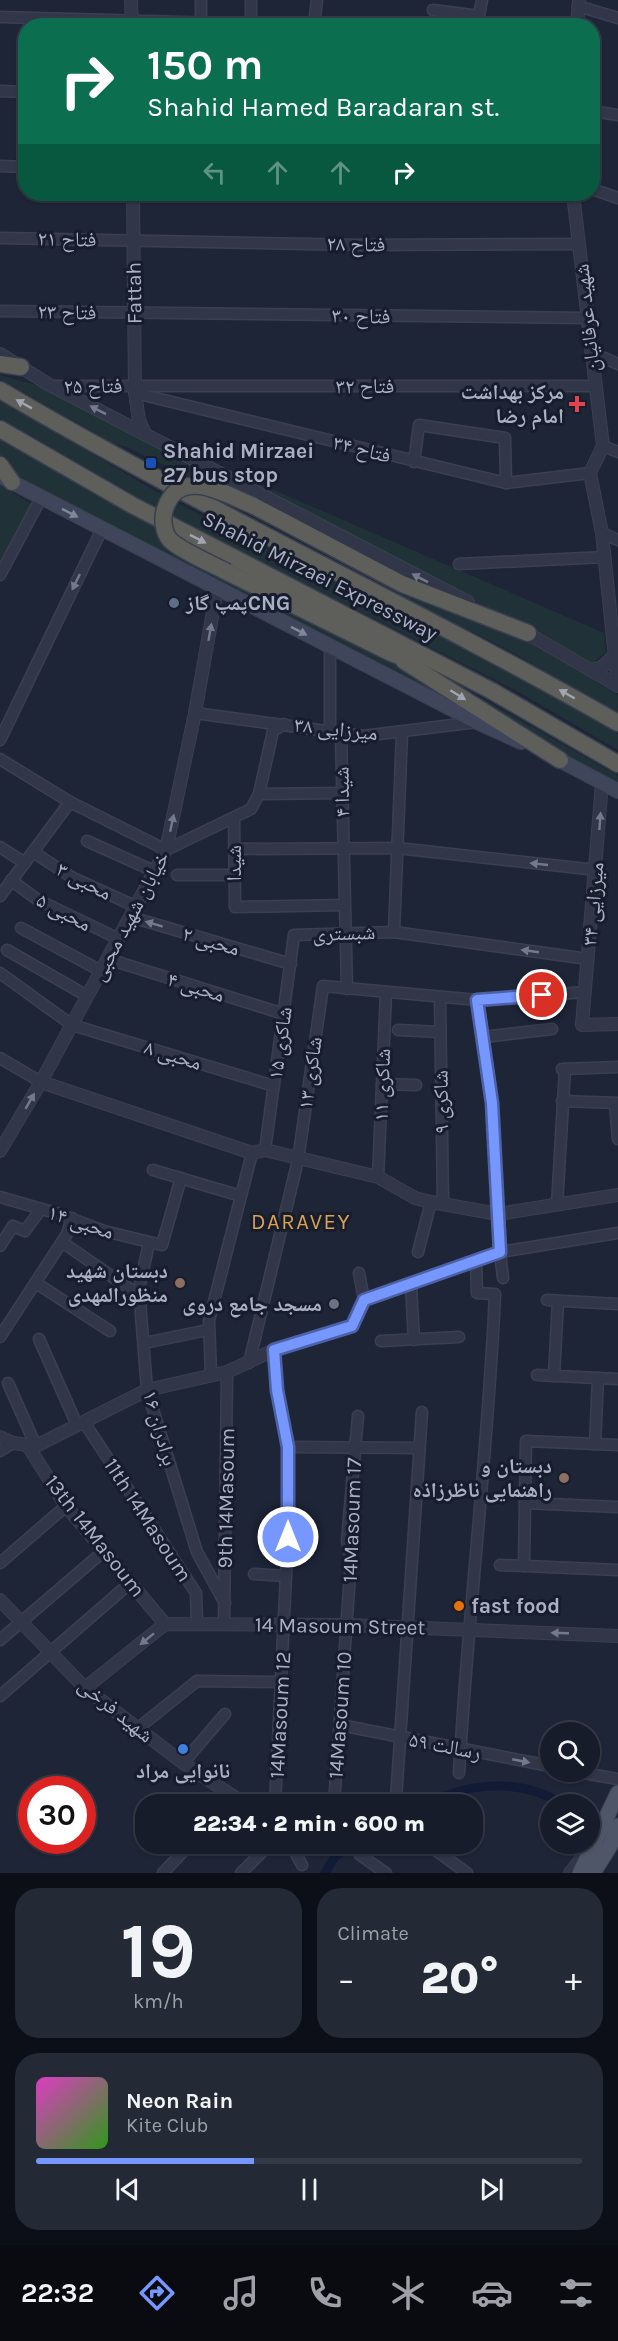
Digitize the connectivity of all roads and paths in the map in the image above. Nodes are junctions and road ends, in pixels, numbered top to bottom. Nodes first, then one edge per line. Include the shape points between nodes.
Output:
1 (131, 0) edge
2 (201, 0) edge
3 (251, 0) edge
4 (317, 0) edge
5 (482, 0) edge
6 (579, 3) edge
7 (433, 10) dead end
8 (0, 17) edge
9 (26, 18) edge
10 (132, 18) edge
11 (201, 18) edge
12 (246, 18) edge
13 (315, 18) edge
14 (466, 18) edge
15 (479, 18) edge
16 (578, 18) edge
17 (618, 18) edge
18 (0, 91) edge
19 (18, 92) edge
20 (600, 112) edge
21 (618, 115) edge
22 (0, 166) edge
23 (18, 167) edge
24 (600, 192) edge
25 (618, 198) edge
26 (133, 201) edge
27 (574, 201) edge
28 (0, 238) edge
29 (134, 240) junction
30 (579, 244) junction
31 (0, 311) edge
32 (134, 314) junction
33 (587, 318) junction
34 (591, 352) junction
35 (0, 354) edge
36 (0, 364) edge
37 (618, 364) edge
38 (21, 367) junction
39 (51, 386) junction
40 (594, 386) junction
41 (135, 389) junction
42 (0, 390) edge
43 (117, 420) junction
44 (0, 429) edge
45 (145, 434) junction
46 (603, 446) junction
47 (618, 452) edge
48 (414, 462) junction
49 (0, 465) edge
50 (591, 473) junction
51 (6, 478) edge
52 (506, 483) junction
53 (41, 498) junction
54 (102, 529) junction
55 (602, 533) junction
56 (618, 540) edge
57 (605, 557) junction
58 (459, 564) dead end
59 (0, 575) edge
60 (217, 589) junction
61 (616, 630) edge
62 (528, 633) junction
63 (330, 647) junction
64 (391, 652) junction
65 (615, 654) junction
66 (590, 670) junction
67 (618, 686) edge
68 (492, 691) junction
69 (195, 713) junction
70 (477, 722) junction
71 (618, 723) edge
72 (284, 724) junction
73 (402, 733) junction
74 (335, 734) junction
75 (0, 740) edge
76 (0, 759) edge
77 (560, 760) junction
78 (618, 764) edge
79 (602, 783) junction
80 (618, 791) edge
81 (342, 793) junction
82 (259, 794) junction
83 (70, 802) junction
84 (234, 819) junction
85 (87, 841) dead end
86 (0, 847) edge
87 (397, 848) junction
88 (234, 849) junction
89 (343, 849) junction
90 (166, 850) junction
91 (33, 852) junction
92 (25, 863) junction
93 (597, 870) junction
94 (156, 872) junction
95 (177, 875) dead end
96 (234, 875) junction
97 (11, 880) junction
98 (0, 896) edge
99 (344, 905) junction
100 (134, 912) junction
101 (21, 928) dead end
102 (345, 932) junction
103 (394, 932) junction
104 (294, 936) joint
105 (119, 939) junction
106 (7, 950) dead end
107 (108, 959) junction
108 (588, 959) junction
109 (291, 964) junction
110 (101, 971) junction
111 (0, 973) edge
112 (346, 989) junction
113 (585, 992) junction
114 (386, 993) junction
115 (87, 996) junction
116 (440, 999) junction
117 (477, 1000) junction
118 (284, 1014) junction
119 (618, 1024) edge
120 (72, 1025) junction
121 (552, 1029) dead end
122 (398, 1030) dead end
123 (440, 1032) junction
124 (483, 1037) junction
125 (0, 1058) edge
126 (618, 1067) edge
127 (41, 1082) junction
128 (382, 1084) junction
129 (416, 1085) dead end
130 (274, 1086) junction
131 (562, 1101) junction
132 (616, 1103) edge
133 (4, 1136) edge
134 (618, 1139) edge
135 (265, 1150) junction
136 (0, 1151) edge
137 (252, 1153) junction
138 (298, 1160) junction
139 (153, 1170) dead end
140 (378, 1177) junction
141 (181, 1178) junction
142 (618, 1195) edge
143 (241, 1196) junction
144 (0, 1197) edge
145 (437, 1203) junction
146 (557, 1205) junction
147 (41, 1209) junction
148 (498, 1214) junction
149 (72, 1218) junction
150 (618, 1233) edge
151 (62, 1242) junction
152 (149, 1243) junction
153 (0, 1245) edge
154 (418, 1252) dead end
155 (500, 1252) junction
156 (476, 1262) junction
157 (359, 1273) dead end
158 (503, 1278) dead end
159 (36, 1284) junction
160 (411, 1286) junction
161 (140, 1296) junction
162 (364, 1300) junction
163 (618, 1304) edge
164 (208, 1330) junction
165 (110, 1331) dead end
166 (0, 1337) edge
167 (459, 1337) dead end
168 (39, 1339) dead end
169 (414, 1340) junction
170 (381, 1341) dead end
171 (144, 1343) junction
172 (274, 1350) junction
173 (249, 1363) junction
174 (227, 1372) junction
175 (211, 1375) junction
176 (537, 1375) dead end
177 (554, 1376) junction
178 (598, 1378) junction
179 (618, 1378) edge
180 (8, 1383) dead end
181 (147, 1390) junction
182 (422, 1412) dead end
183 (358, 1416) dead end
184 (81, 1424) junction
185 (0, 1437) edge
186 (13, 1443) junction
187 (595, 1444) junction
188 (618, 1445) edge
189 (32, 1446) junction
190 (288, 1447) junction
191 (355, 1447) junction
192 (419, 1448) junction
193 (0, 1451) edge
194 (525, 1503) junction
195 (66, 1506) junction
196 (618, 1507) edge
197 (104, 1551) junction
198 (0, 1563) edge
199 (500, 1565) dead end
200 (524, 1566) junction
201 (618, 1570) edge
202 (254, 1574) dead end
203 (286, 1575) junction
204 (130, 1583) junction
205 (0, 1602) edge
206 (225, 1604) junction
207 (21, 1622) junction
208 (197, 1623) junction
209 (224, 1623) junction
210 (165, 1624) junction
211 (347, 1624) junction
212 (284, 1625) junction
213 (406, 1627) junction
214 (468, 1629) junction
215 (618, 1636) edge
216 (0, 1640) edge
217 (48, 1652) junction
218 (281, 1682) junction
219 (85, 1688) junction
220 (0, 1696) edge
221 (225, 1714) dead end
222 (340, 1725) junction
223 (137, 1729) junction
224 (398, 1737) junction
225 (461, 1749) junction
226 (183, 1763) junction
227 (540, 1764) edge
228 (459, 1773) dead end
229 (600, 1776) edge
230 (618, 1779) edge
231 (618, 1792) edge
232 (221, 1794) edge
233 (275, 1794) edge
234 (335, 1794) edge
235 (396, 1794) edge
236 (618, 1826) edge
237 (609, 1844) edge
238 (181, 1854) edge
239 (260, 1854) edge
240 (296, 1854) edge
241 (360, 1854) dead end
242 (441, 1854) edge
243 (302, 1865) dead end
244 (163, 1873) edge
245 (242, 1873) edge
246 (386, 1873) edge
247 (467, 1873) edge
248 (570, 1873) edge
249 (580, 1873) edge
250 (593, 1873) edge
251 (599, 1873) edge

1 - 10 street
2 - 11 street
3 - 12 street
4 - 13 street
5 - 15 street
6 - 16 street
6 - 17 street
7 - 14 street
8 - 9 street
18 - 19 street
20 - 21 street
22 - 23 street
24 - 25 street
26 - 29 street, Fattah
27 - 30 street, شهید عرفانیان
28 - 29 street, فتاح ۲۱
29 - 30 street, فتاح ۲۸
29 - 32 street, Fattah
30 - 33 street, شهید عرفانیان
31 - 32 street, فتاح ۲۳
32 - 33 street, فتاح ۳۰
32 - 41 street, Fattah
33 - 34 street, شهید عرفانیان
34 - 37 street
34 - 40 street, شهید عرفانیان
35 - 38 street
36 - 38 highway
38 - 39 street
39 - 41 street, فتاح ۲۵
43 -> 39 street
40 - 41 street, فتاح ۳۲
40 - 46 street, شهید عرفانیان
41 - 43 street, Fattah via 128,416
41 - 45 street, Fattah
41 - 48 street, فتاح ۳۴
71 -> 42 highway, Shahid Mirzaei Expressway via 519,666
43 - 45 street
44 -> 68 highway, Shahid Mirzaei Expressway via 132,504
62 -> 45 street
46 - 47 street
46 - 50 street
48 - 52 street, فتاح ۳۴
48 - 52 street via 419,425 505,438
49 - 51 highway
50 - 52 street, فتاح ۳۴
50 - 55 street
51 - 53 main road
53 -> 54 main road
53 - 59 street
54 - 60 main road
54 -> 75 street
55 - 56 street
55 - 57 street
57 - 58 street
57 - 61 street
60 -> 63 main road
69 -> 60 street, خیابان شهید محبی
61 - 65 street
62 - 64 highway, bridge via 402,584 254,506 202,484 181,489 166,507 164,524 171,541
62 - 66 street
63 - 70 main road
63 - 74 street, شیدا ۴
64 - 68 highway
64 -> 77 highway
65 - 66 street via 601,668
65 - 67 street
66 - 67 street
68 - 78 highway, Shahid Mirzaei Expressway
69 - 72 street, میرزایی ۳۸
90 -> 69 street, خیابان شهید محبی
70 - 73 street, میرزایی ۳۸
70 - 77 main road
72 - 74 street, میرزایی ۳۸
72 - 82 street via 273,731
73 - 74 street, میرزایی ۳۸
73 - 87 street
74 - 81 street, شیدا ۴
76 - 83 street
77 - 79 main road
79 - 80 main road
93 -> 79 street, میرزایی ۳۴
81 - 82 street
81 - 89 street, شیدا ۴
82 - 84 street via 251,809
83 - 90 street
83 - 91 street
84 - 88 street, شیدا
84 - 90 street
85 - 94 street
86 - 92 street
87 - 89 street
93 -> 87 street
87 - 103 street
88 - 89 street
88 - 96 street, شیدا
89 - 99 street, شیدا ۴
90 - 94 street, خیابان شهید محبی
91 - 92 street
91 - 100 street, محبی ۳
92 - 97 street
93 - 108 street, میرزایی ۳۴
94 - 100 street, خیابان شهید محبی
95 - 96 street
96 - 99 street, شیدا via 235,907
97 - 98 street
97 - 105 street, محبی ۵ via 47,904
99 - 102 street, شیدا ۴
100 - 105 street, خیابان شهید محبی
109 -> 100 street, محبی ۲
101 - 110 street
102 - 103 street, شبستری
102 - 104 street, شبستری
102 - 112 street, شیدا ۴
108 -> 103 street, شبستری
104 - 109 street, شاکری ۱۵
105 - 107 street, خیابان شهید محبی
106 - 115 street
107 - 110 street, خیابان شهید محبی
107 - 118 street, محبی ۴
108 - 113 street, میرزایی ۳۴
109 - 118 street, شاکری ۱۵
110 - 115 street, خیابان شهید محبی
111 - 120 street, محبی ۸
112 - 114 street
112 - 138 street, شاکری ۱۳ via 322,986
113 - 117 street
113 - 119 street, میرزایی ۳۴ via 582,1025
114 - 116 street
114 - 128 street, شاکری ۱۱
115 - 120 street, خیابان شهید محبی
116 - 117 street
116 - 123 street, شاکری ۹
117 - 124 street
118 - 130 street, شاکری ۱۵
120 - 127 street, خیابان شهید محبی
120 - 130 street, محبی ۸
121 - 124 street
122 - 123 street
123 - 145 street, شاکری ۹
124 - 148 street via 492,1103
125 - 127 street
126 - 131 street via 563,1069
133 -> 127 street, خیابان شهید محبی
127 - 137 street
128 - 129 street
128 - 140 street, شاکری ۱۱
130 - 135 street, شاکری ۱۵
131 - 132 street
131 - 146 street
132 - 134 street
133 - 136 street, خیابان شهید محبی
135 - 137 street
135 - 138 street
137 - 143 street
138 - 140 street
138 - 173 street, شاکری ۱۳
139 - 141 street
140 - 145 street via 415,1198
141 - 143 street
141 - 152 street, محبی ۱۴ via 162,1245
142 - 146 street
143 - 164 street
144 - 147 street, محبی ۱۴
145 - 148 street
145 - 154 street, شاکری ۹
146 - 148 street
147 - 149 street, محبی ۱۴
147 - 153 street via 25,1231 13,1226
148 - 155 street
149 - 151 street
149 - 152 street, محبی ۱۴
150 - 155 street
151 - 159 street
151 - 161 street
152 - 161 street, برادران ۱۶
155 - 156 street
155 - 158 street
156 - 160 street
156 - 214 street via 477,1293 495,1294 491,1384
157 - 162 street
159 - 165 street
159 - 166 street
160 - 162 street
160 - 169 street
161 - 171 street, برادران ۱۶
162 - 172 street via 352,1326
163 - 177 street via 553,1301
164 - 171 street
164 - 175 street
167 - 169 street
168 - 184 street, 11th 14Masoum
169 - 170 street
171 - 181 street, برادران ۱۶
172 - 173 street
172 - 190 street, 14Masoum 12
173 - 174 street
174 - 175 street
174 - 206 street, 9th 14Masoum
175 - 181 street
176 - 177 street
177 - 178 street
178 - 179 street
178 - 187 street
180 - 189 street
181 - 184 street
181 - 206 street, برادران ۱۶ via 197,1552
182 - 192 street
183 - 191 street, 14Masoum 17
184 - 189 street
184 - 208 street, 11th 14Masoum via 196,1593
185 - 186 street
186 - 189 street
186 - 193 street
187 - 188 street
187 - 194 street via 526,1442
189 - 195 street, 13th 14Masoum
190 - 191 street
190 - 203 street, 14Masoum 12
191 - 192 street
191 - 211 street, 14Masoum 17 via 347,1541 351,1560
192 - 213 street
194 - 196 street
194 - 200 street
195 - 197 street, 13th 14Masoum
195 - 198 street
197 - 204 street, 13th 14Masoum
197 - 207 street
199 - 200 street
200 - 201 street
202 - 203 street
203 - 212 street, 14Masoum 12
204 - 210 street, 13th 14Masoum
204 - 217 street
205 - 207 street, شهید فرخی
206 - 209 street, 9th 14Masoum
207 - 216 street
207 - 217 street, شهید فرخی
208 - 209 street, 14 Masoum Street
208 - 210 street, 14 Masoum Street
209 - 212 street, 14 Masoum Street
210 -> 219 street
211 - 212 street, 14 Masoum Street
211 - 213 street, 14 Masoum Street
211 - 222 street, 14Masoum 10
212 - 218 street, 14Masoum 12
213 - 214 street, 14 Masoum Street
213 - 224 street
215 -> 214 street, 14 Masoum Street
214 - 225 street
217 - 219 street, شهید فرخی
217 - 220 street
218 - 223 street via 197,1681
218 - 233 street, 14Masoum 12
219 - 223 street, شهید فرخی
221 - 226 street
222 - 224 street, رسالت ۵۹
222 - 234 street, 14Masoum 10
223 - 226 street, شهید فرخی
224 - 225 street, رسالت ۵۹
224 - 235 street
225 -> 227 street, رسالت ۵۹
225 - 228 street
226 - 232 street, شهید فرخی
229 - 230 street
231 - 237 main road
236 - 237 main road
237 - 248 street
237 - 249 main road
237 - 250 main road
237 - 251 street
238 - 244 street
239 - 245 street
240 - 243 street
241 - 246 street
242 - 247 street

